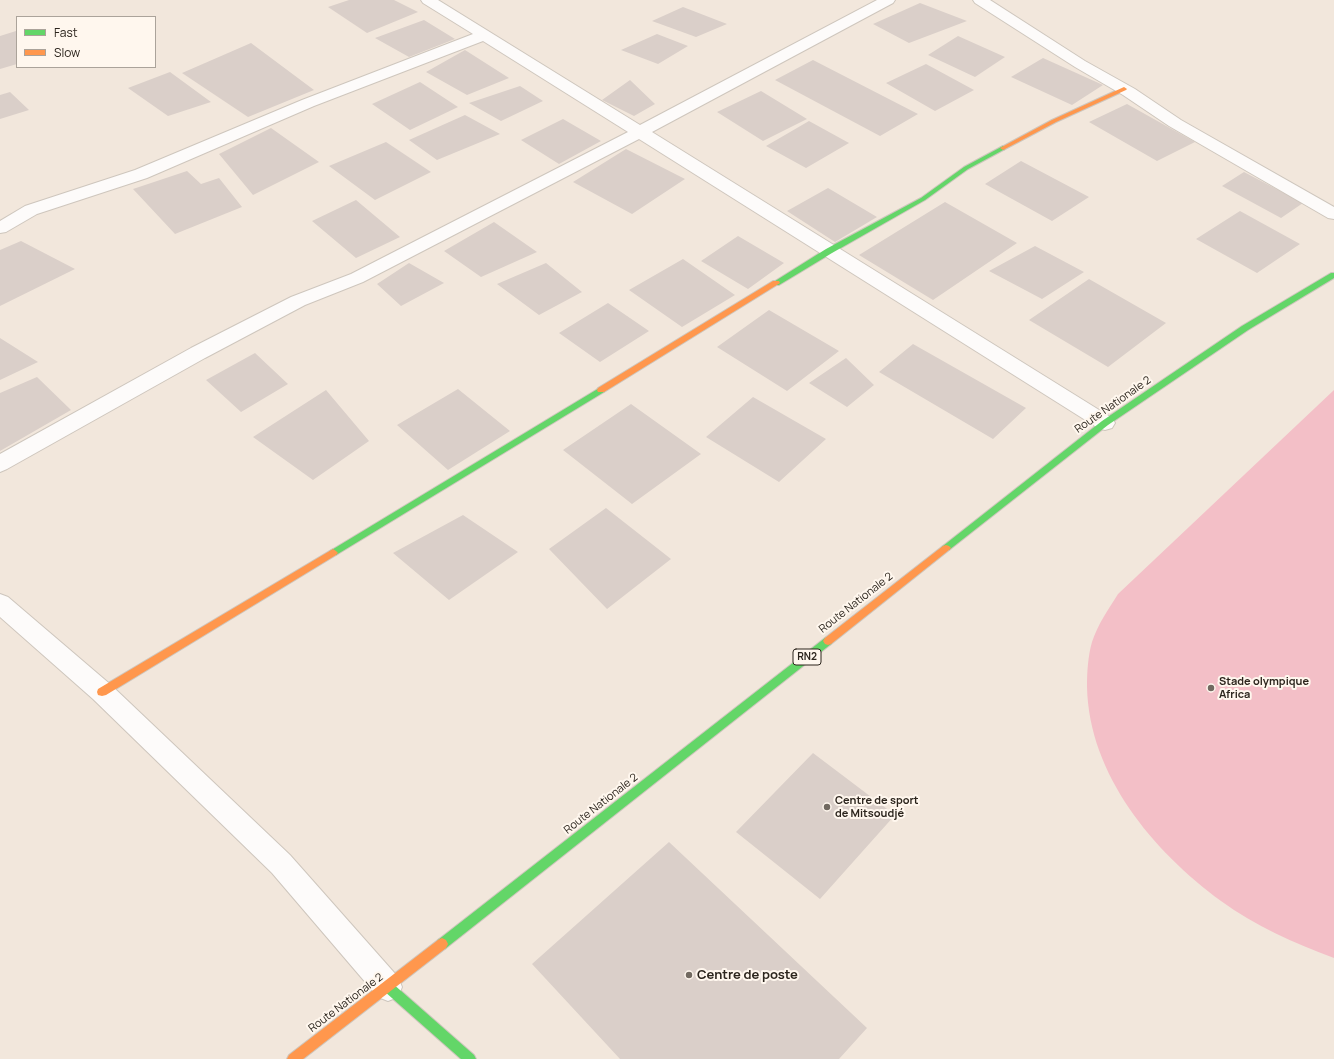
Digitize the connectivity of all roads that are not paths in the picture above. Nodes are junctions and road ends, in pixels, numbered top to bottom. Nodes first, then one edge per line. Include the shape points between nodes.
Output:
1 (428, 0) edge
2 (888, 0) edge
3 (980, 0) edge
4 (485, 35) junction
5 (1124, 89) junction
6 (640, 132) junction
7 (1334, 214) edge
8 (0, 228) edge
9 (829, 251) junction
10 (1334, 275) edge
11 (1105, 423) junction
12 (0, 464) edge
13 (0, 603) edge
14 (102, 692) junction
15 (388, 987) junction
16 (293, 1059) edge
17 (470, 1059) edge

1 - 4 street
2 - 6 street
3 - 5 street
4 - 6 street
4 - 8 street via 308,103 141,174 31,210
5 - 7 street via 1175,123
5 - 9 street via 1054,121 966,168 923,199
6 - 9 street
6 - 12 street via 357,278 298,301 238,332
9 - 11 street
9 - 14 street
10 - 11 street, Route Nationale 2 / RN2 via 1245,328
11 - 15 street, Route Nationale 2 / RN2
13 - 14 street
14 - 15 street via 281,864
15 - 16 street, Route Nationale 2 / RN2
15 - 17 street

